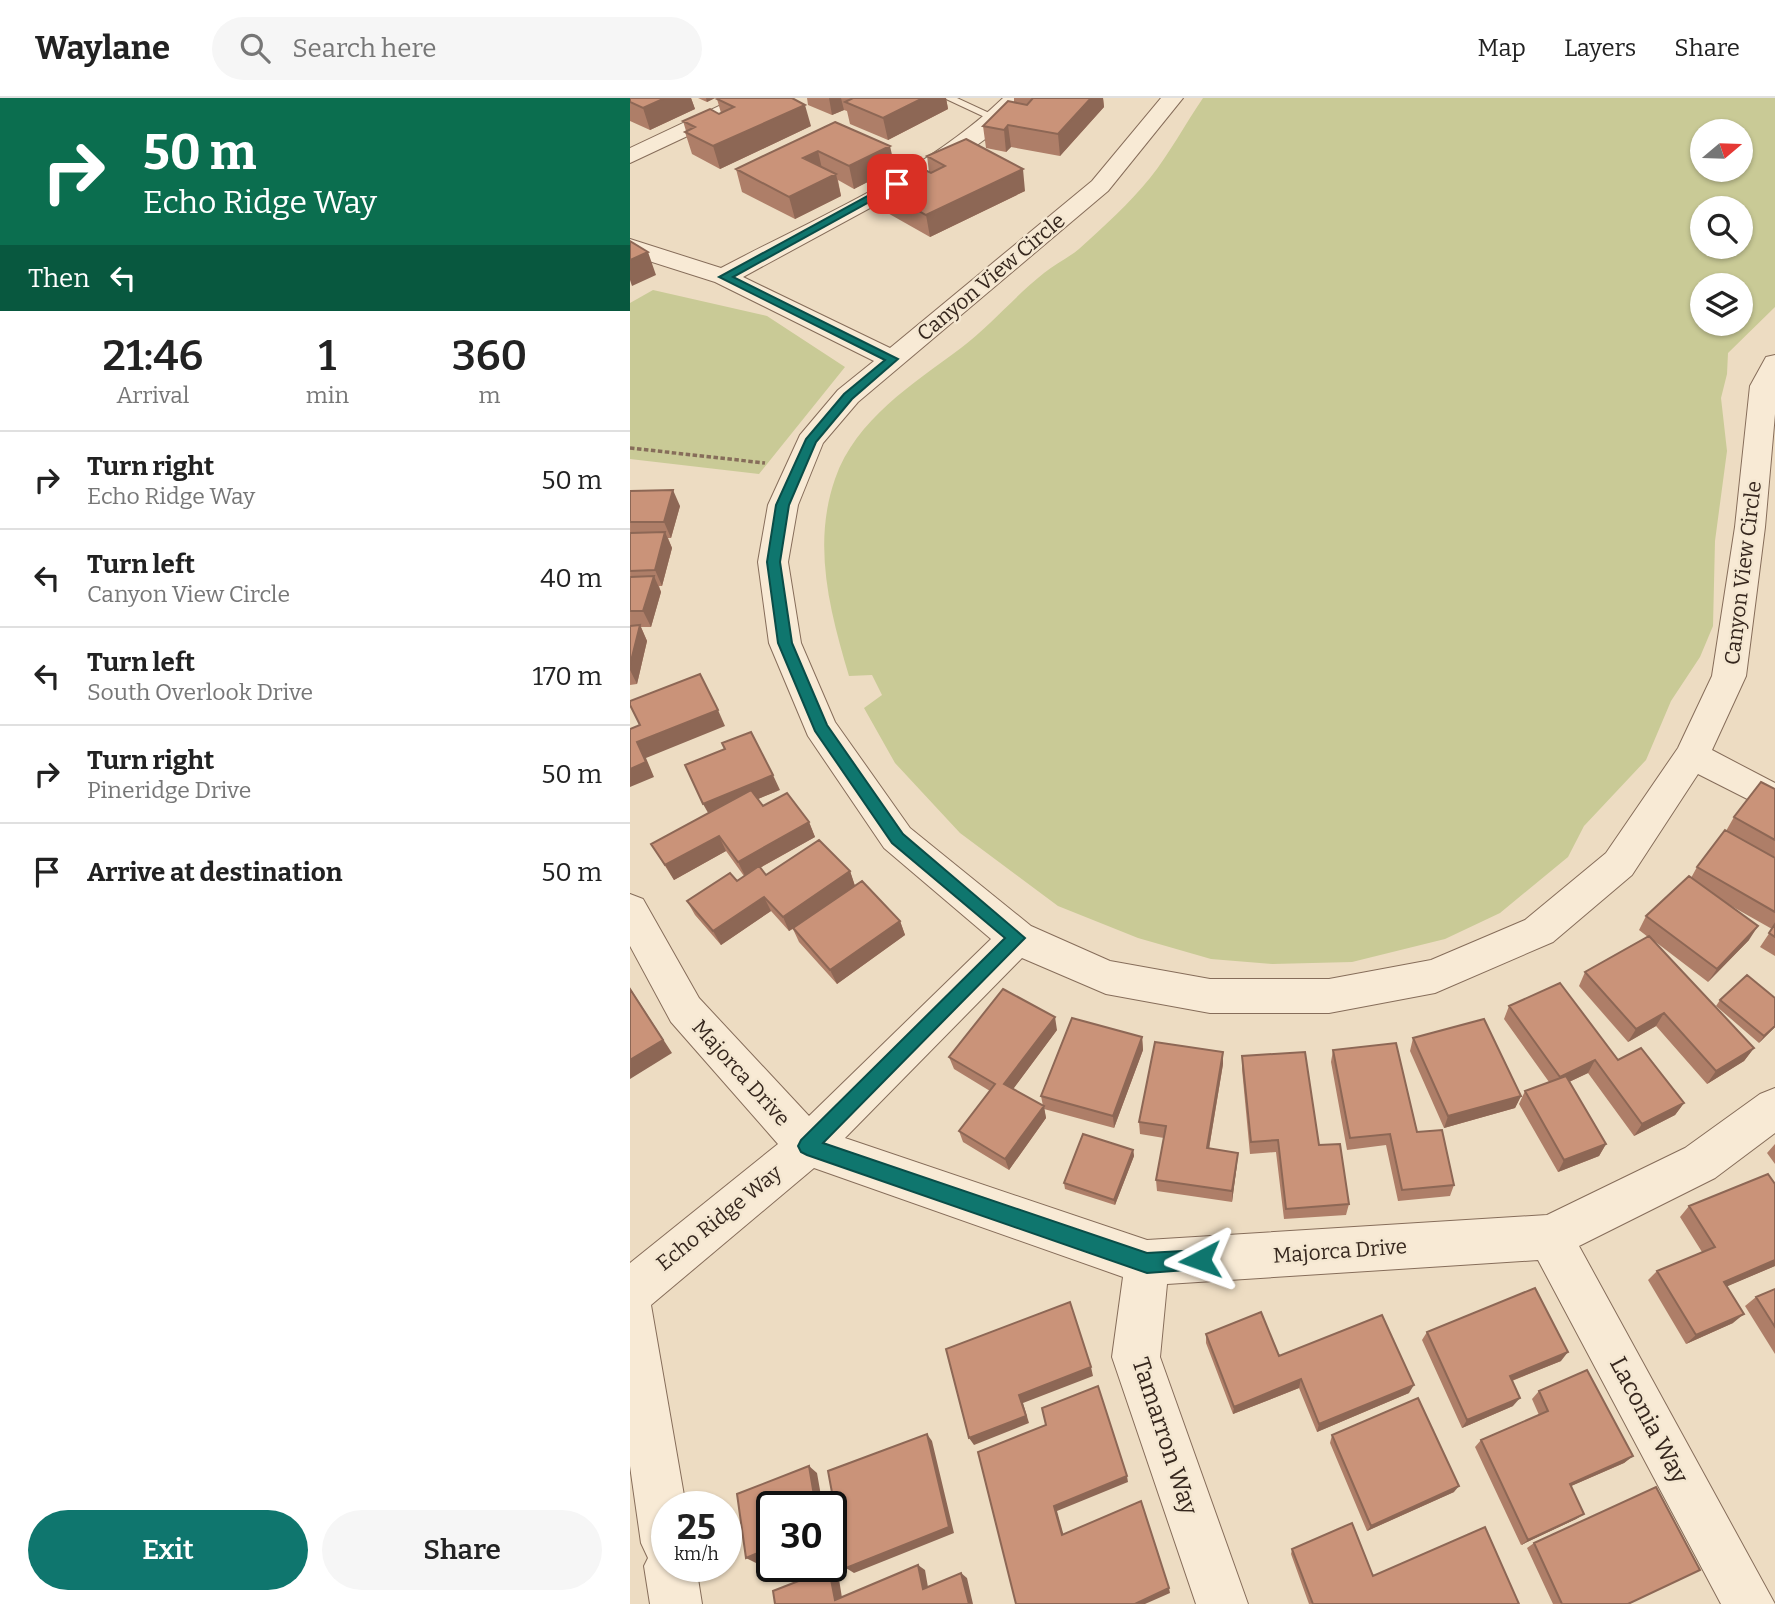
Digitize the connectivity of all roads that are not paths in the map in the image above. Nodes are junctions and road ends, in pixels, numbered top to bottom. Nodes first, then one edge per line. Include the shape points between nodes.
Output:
1 (753, 98) edge
2 (948, 98) edge
3 (1015, 98) edge
4 (1172, 98) edge
5 (995, 118) junction
6 (630, 156) edge
7 (630, 246) edge
8 (724, 277) junction
9 (892, 359) junction
10 (1775, 363) edge
11 (1692, 755) junction
12 (1775, 799) edge
13 (630, 910) edge
14 (1017, 938) junction
15 (1775, 1108) edge
16 (807, 1146) junction
17 (1550, 1237) junction
18 (1147, 1263) junction
19 (630, 1292) edge
20 (630, 1311) edge
21 (659, 1491) edge
22 (673, 1582) edge
23 (677, 1604) edge
24 (1222, 1604) edge
25 (1749, 1604) edge

1 - 6 street
2 - 5 lane
3 - 5 street
4 - 9 street, Canyon View Circle via 1100,186
5 - 8 street via 943,159
7 - 8 street
8 - 9 street
9 - 14 street, Canyon View Circle via 848,396 810,441 783,505 773,562 785,643 820,727 897,838
10 - 11 street, Canyon View Circle via 1764,386 1729,676
11 - 12 street
11 - 14 street, Canyon View Circle via 1619,864 1539,931 1435,976 1329,996 1210,996 1106,977
13 - 16 street, Majorca Drive via 685,1010
14 - 16 street, Echo Ridge Way
15 - 17 street, Majorca Drive via 1700,1163
16 - 18 street, Majorca Drive
16 - 19 street, Echo Ridge Way
17 - 18 street, Majorca Drive
17 - 25 street, Laconia Way
18 - 24 street, Tamarron Way via 1136,1357
20 - 21 street
22 - 23 street

